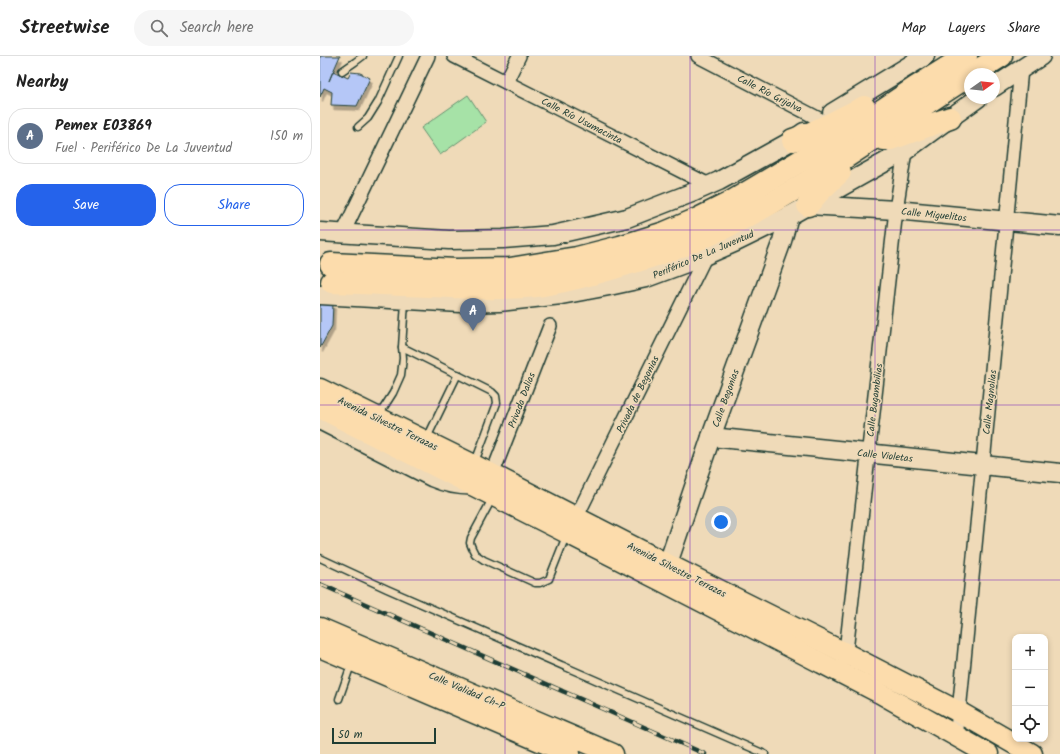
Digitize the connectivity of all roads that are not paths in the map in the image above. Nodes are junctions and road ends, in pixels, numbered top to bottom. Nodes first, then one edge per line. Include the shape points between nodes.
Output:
1 (363, 56) edge
2 (399, 56) edge
3 (428, 56) edge
4 (454, 56) edge
5 (519, 56) edge
6 (698, 56) edge
7 (926, 56) edge
8 (949, 56) edge
9 (966, 56) edge
10 (1001, 56) edge
11 (1041, 56) edge
12 (982, 68) edge
13 (1021, 69) junction
14 (342, 71) dead end
15 (964, 79) edge
16 (506, 82) junction
17 (923, 83) junction
18 (1000, 83) edge
19 (970, 104) edge
20 (950, 118) junction
21 (821, 120) junction
22 (358, 127) dead end
23 (793, 140) junction
24 (865, 145) junction
25 (905, 151) junction
26 (709, 185) junction
27 (808, 205) junction
28 (896, 210) junction
29 (789, 216) junction
30 (1006, 221) junction
31 (1060, 226) edge
32 (320, 232) edge
33 (343, 232) junction
34 (706, 255) junction
35 (328, 280) edge
36 (405, 300) junction
37 (550, 326) dead end
38 (402, 347) junction
39 (458, 374) junction
40 (320, 389) edge
41 (320, 408) edge
42 (377, 418) junction
43 (320, 424) edge
44 (711, 437) junction
45 (425, 441) junction
46 (868, 454) junction
47 (983, 465) junction
48 (474, 466) junction
49 (1060, 473) edge
50 (488, 486) junction
51 (572, 525) junction
52 (320, 558) edge
53 (664, 572) junction
54 (320, 628) edge
55 (320, 647) edge
56 (356, 652) junction
57 (845, 653) junction
58 (844, 674) junction
59 (339, 699) dead end
60 (959, 712) junction
61 (956, 736) junction
62 (584, 748) edge
63 (570, 754) edge
64 (613, 754) edge
65 (765, 754) edge
66 (988, 754) edge
67 (1032, 754) edge

1 - 14 lane
2 - 22 lane via 378,102 368,118
3 - 33 street
4 - 16 street, Calle Río Usumacinta
5 - 16 street
6 - 21 street, Calle Río Grijalva
7 - 21 main road
8 - 17 highway
9 - 17 highway
10 - 12 highway, Periférico De La Juventud
11 - 13 main road
13 - 18 main road
13 - 30 street, Calle Magnolias
15 - 24 highway, Periférico De La Juventud
16 - 26 street, Calle Río Usumacinta
17 - 23 highway via 878,100
17 - 35 highway via 862,124 734,200 658,236 577,258 510,269 456,270
19 - 20 main road, Periférico De La Juventud
20 - 24 highway
20 - 25 main road, Periférico De La Juventud
21 - 23 main road
23 - 26 main road
24 - 27 highway
24 - 35 highway, Periférico De La Juventud via 759,210 710,234 675,249 589,276 543,285 493,288
25 - 27 main road, Periférico De La Juventud
25 - 28 street, Calle Bugambilias
26 - 33 main road via 627,218 553,235 450,240
27 - 28 main road, Calle Miguelitos
27 - 29 main road, Periférico De La Juventud
28 - 30 main road, Calle Miguelitos
28 - 46 street, Calle Bugambilias
29 - 34 main road, Periférico De La Juventud
29 - 44 main road, Calle Begonias
30 - 31 main road, Calle Miguelitos
30 - 47 street, Calle Magnolias
32 - 33 main road
34 - 36 main road, Periférico De La Juventud via 646,278 561,295 499,302
34 - 51 street, Privada de Begonias
35 - 36 main road, Periférico De La Juventud
36 - 38 lane
37 - 50 street, Privada Dalias
38 - 39 lane
38 - 42 lane via 401,375
39 - 45 lane
39 - 48 lane via 496,396 497,403
40 - 42 main road, Avenida Silvestre Terrazas
41 - 50 main road, Avenida Silvestre Terrazas
42 - 45 main road, Avenida Silvestre Terrazas
43 - 50 street via 445,486
44 - 46 main road, Calle Violetas
44 - 53 main road, Calle Begonias
45 - 48 main road, Avenida Silvestre Terrazas
46 - 47 main road, Calle Violetas
46 - 57 street, Calle Bugambilias
47 - 49 main road, Calle Violetas
47 - 60 street, Calle Magnolias
48 - 50 main road, Avenida Silvestre Terrazas
50 - 51 main road, Avenida Silvestre Terrazas
50 - 51 lane via 470,543 475,554 484,560 534,583 544,581 549,579
51 - 53 main road, Avenida Silvestre Terrazas
52 - 65 lane via 401,596
53 - 57 main road, Avenida Silvestre Terrazas
53 - 58 main road, Avenida Silvestre Terrazas
54 - 56 main road, Calle Vialidad Ch-P
55 - 56 main road, Calle Vialidad Ch-P
56 - 59 lane
56 - 62 main road, Calle Vialidad Ch-P
56 - 63 main road, Calle Vialidad Ch-P
57 - 58 street, Calle Bugambilias
57 - 60 main road, Avenida Silvestre Terrazas
58 - 61 main road, Avenida Silvestre Terrazas
60 - 61 street, Calle Magnolias
60 - 67 main road, Avenida Silvestre Terrazas
61 - 66 main road, Avenida Silvestre Terrazas
62 - 64 main road, Calle Vialidad Ch-P

